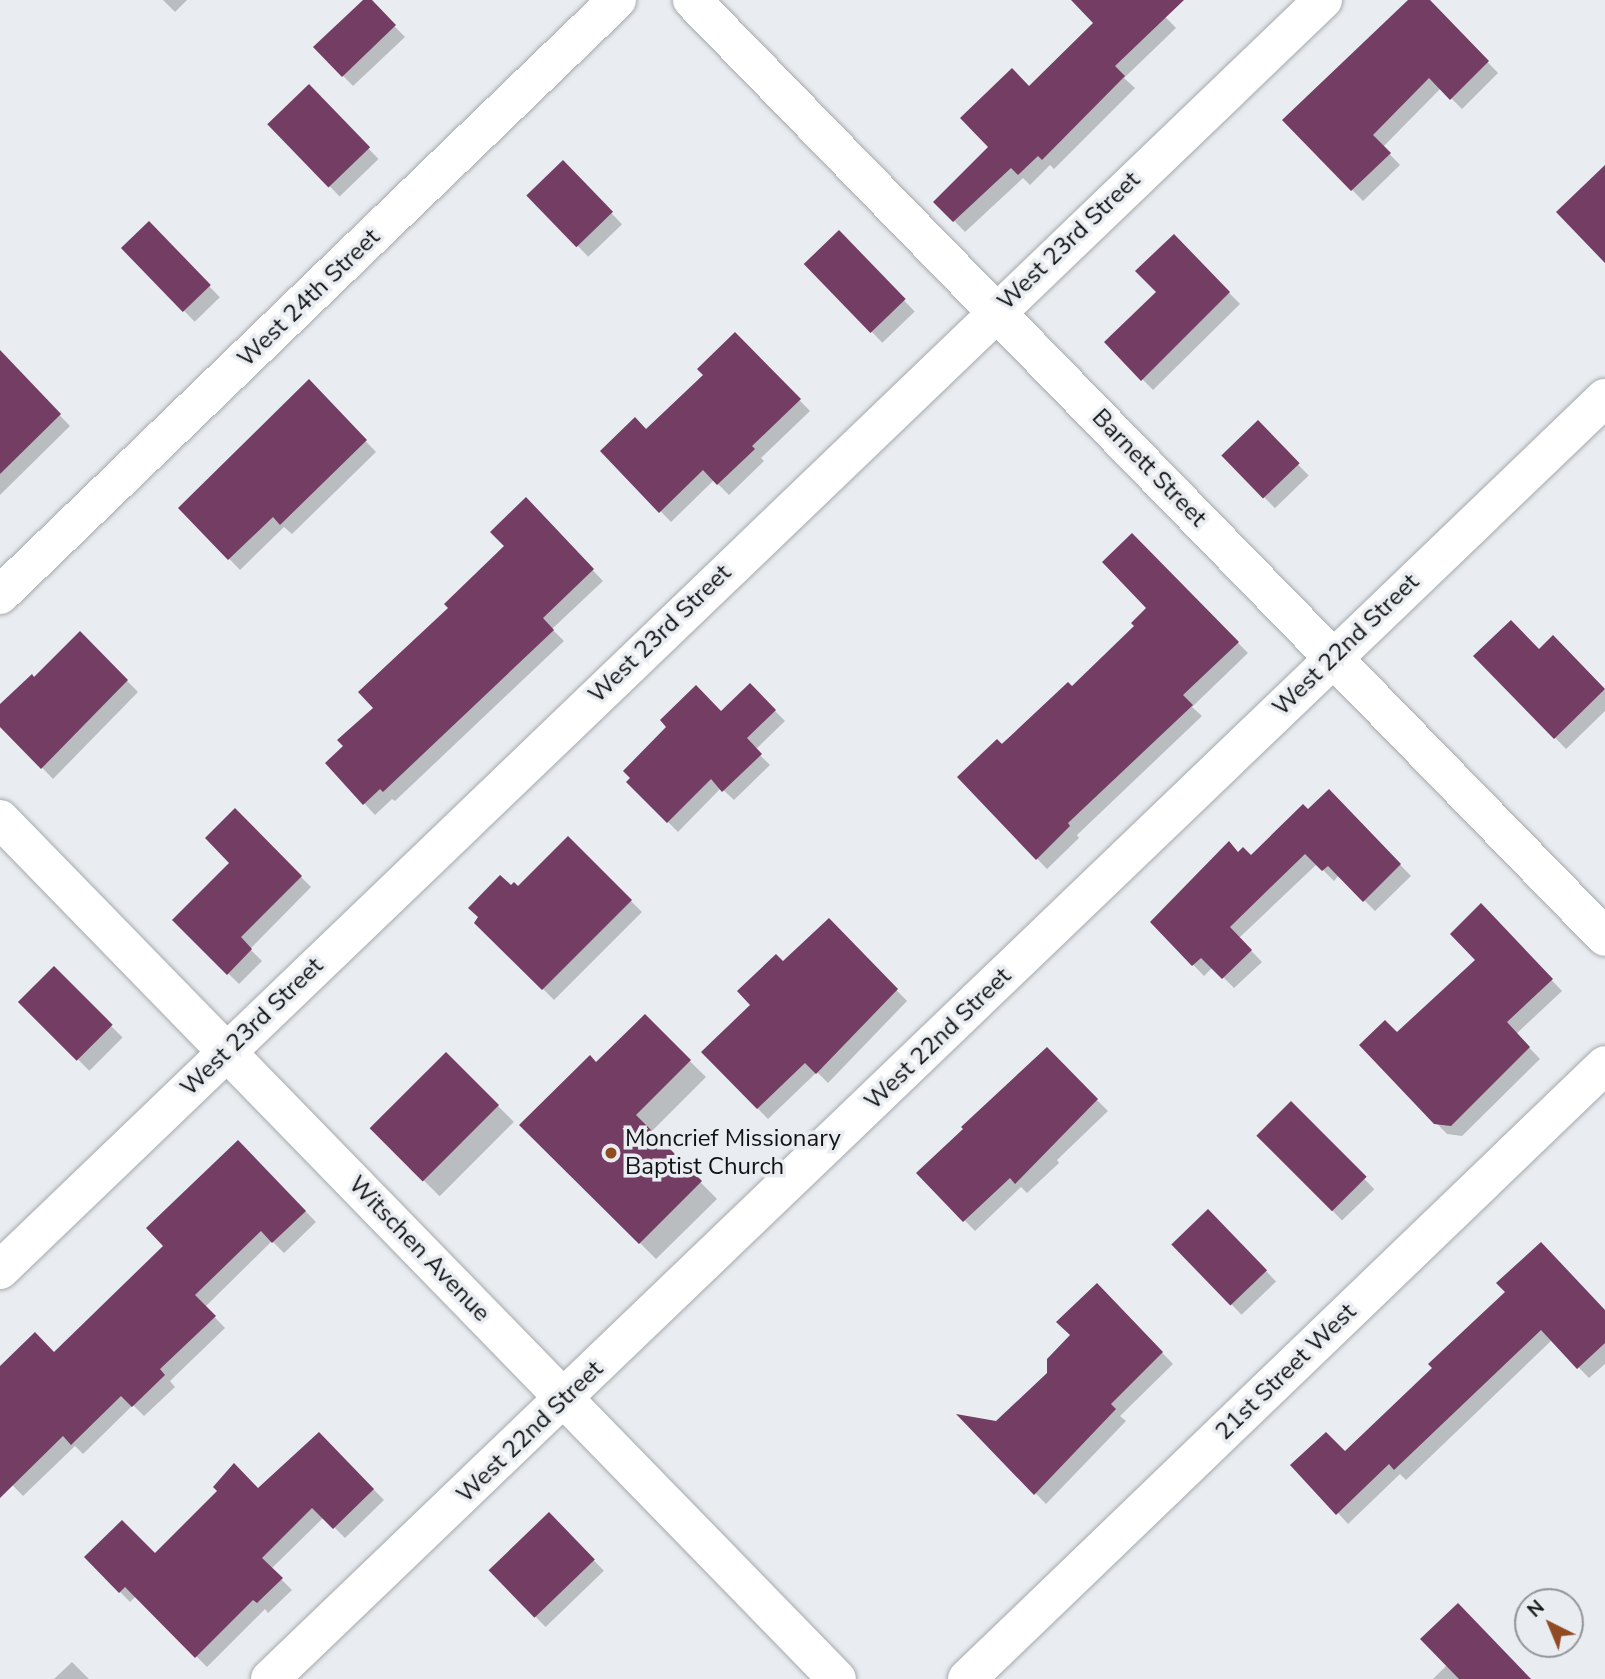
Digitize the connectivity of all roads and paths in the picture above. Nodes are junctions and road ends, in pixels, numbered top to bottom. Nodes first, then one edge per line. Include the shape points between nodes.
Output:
1 (617, 0) edge
2 (692, 0) edge
3 (1323, 0) edge
4 (996, 311) junction
5 (1605, 398) edge
6 (0, 595) edge
7 (1332, 658) junction
8 (0, 819) edge
9 (1605, 937) edge
10 (227, 1051) junction
11 (1605, 1065) edge
12 (0, 1270) edge
13 (565, 1399) junction
14 (270, 1679) edge
15 (837, 1679) edge
16 (967, 1679) edge

1 - 6 street, West 24th Street
2 - 4 street, Barnett Street
3 - 4 street, West 23rd Street
4 - 7 street, Barnett Street
4 - 10 street, West 23rd Street
5 - 7 street, West 22nd Street
7 - 9 street, Barnett Street
7 - 13 street, West 22nd Street
8 - 10 street, Witschen Avenue
10 - 12 street, West 23rd Street
10 - 13 street, Witschen Avenue
11 - 16 street, 21st Street West
13 - 14 street, West 22nd Street
13 - 15 street, Witschen Avenue

